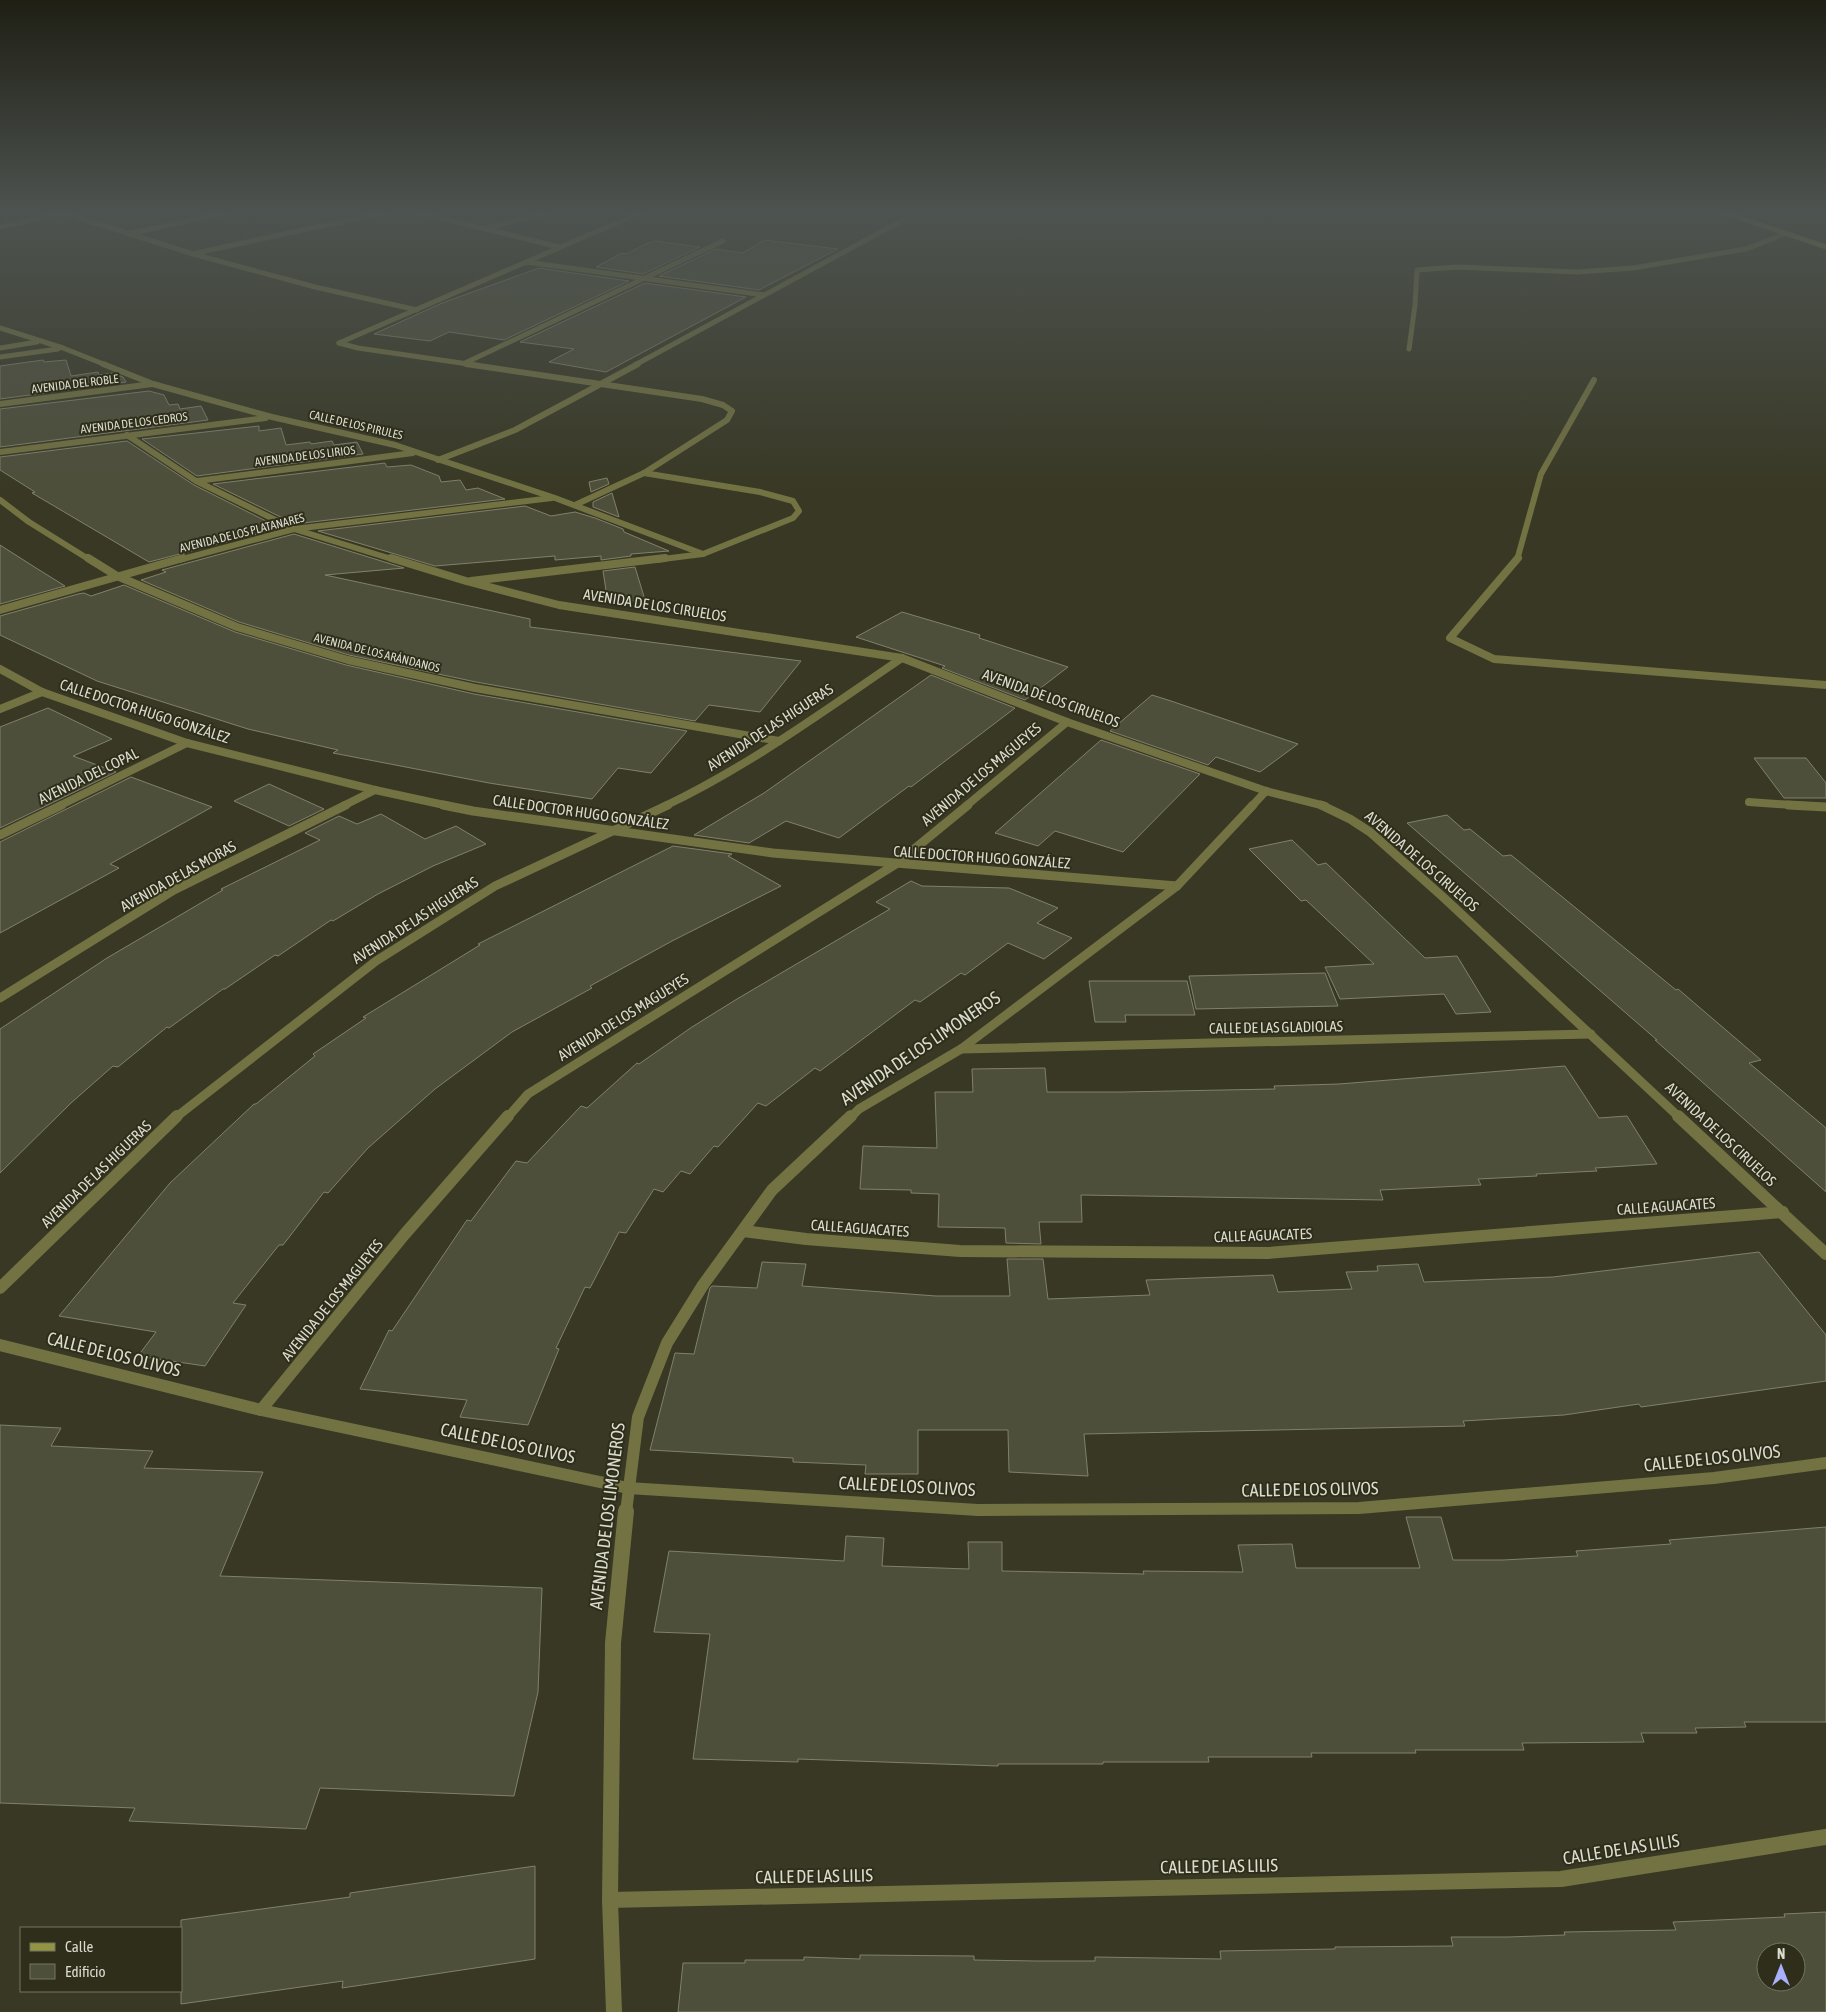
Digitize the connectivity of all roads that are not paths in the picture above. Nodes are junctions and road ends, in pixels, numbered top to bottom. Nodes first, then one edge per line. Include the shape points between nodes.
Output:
1 (394, 305) edge
2 (428, 305) edge
3 (590, 305) edge
4 (746, 305) edge
5 (1414, 305) edge
6 (417, 310) junction
7 (0, 328) edge
8 (41, 342) junction
9 (0, 348) edge
10 (63, 348) junction
11 (1409, 350) dead end
12 (0, 357) edge
13 (465, 363) junction
14 (1594, 380) dead end
15 (153, 384) junction
16 (599, 385) junction
17 (0, 404) edge
18 (272, 417) junction
19 (127, 435) junction
20 (0, 452) edge
21 (416, 453) junction
22 (438, 460) junction
23 (644, 473) junction
24 (196, 481) junction
25 (555, 498) junction
26 (0, 500) edge
27 (575, 505) junction
28 (294, 529) junction
29 (703, 554) junction
30 (117, 576) junction
31 (466, 581) junction
32 (0, 610) edge
33 (902, 658) junction
34 (0, 669) edge
35 (1826, 685) edge
36 (42, 692) junction
37 (0, 709) edge
38 (1067, 722) junction
39 (779, 741) junction
40 (187, 743) junction
41 (375, 790) junction
42 (1266, 791) junction
43 (1749, 802) dead end
44 (1826, 807) edge
45 (610, 830) junction
46 (0, 835) edge
47 (896, 864) junction
48 (1177, 886) junction
49 (0, 998) edge
50 (1591, 1034) junction
51 (962, 1049) junction
52 (1783, 1212) junction
53 (743, 1231) junction
54 (1826, 1254) edge
55 (0, 1288) edge
56 (0, 1346) edge
57 (262, 1410) junction
58 (1826, 1463) edge
59 (628, 1488) junction
60 (1826, 1837) edge
61 (610, 1900) junction
62 (614, 2012) edge

1 - 6 street
2 - 6 street
3 - 13 street
4 - 16 street
5 - 11 street
6 - 13 street via 340,343
7 - 8 street, CALLE DE LOS PIRULES
8 - 9 street
8 - 10 street, CALLE DE LOS PIRULES
10 - 12 street
10 - 15 street, CALLE DE LOS PIRULES
13 - 16 street
14 - 35 street via 1542,474 1517,561 1450,638 1494,659
15 - 17 street, AVENIDA DEL ROBLE
15 - 18 street, CALLE DE LOS PIRULES
16 - 22 street via 497,438
16 - 23 street via 702,398 732,411 727,420
18 - 19 street, AVENIDA DE LOS CEDROS
18 - 21 street, CALLE DE LOS PIRULES via 395,445
19 - 20 street, AVENIDA DE LOS CEDROS
19 - 24 street, AVENIDA DE LOS CIRUELOS
21 - 22 street, CALLE DE LOS PIRULES
21 - 24 street, AVENIDA DE LOS LIRIOS
22 - 25 street, CALLE DE LOS PIRULES
23 - 27 street
23 - 29 street via 760,492 793,501 798,506 799,511 793,518
24 - 28 street, AVENIDA DE LOS CIRUELOS
25 - 27 street, CALLE DE LOS PIRULES
25 - 28 street, AVENIDA DE LOS PLATANARES
26 - 30 street, AVENIDA DE LOS ARÁNDANOS via 29,522
27 - 29 street, CALLE DE LOS PIRULES
28 - 30 street, AVENIDA DE LOS PLATANARES
28 - 31 street, AVENIDA DE LOS CIRUELOS
29 - 31 street
30 - 32 street, AVENIDA DE LOS PLATANARES
30 - 39 street, AVENIDA DE LOS ARÁNDANOS via 237,627 348,660 475,688
31 - 33 street, AVENIDA DE LOS CIRUELOS via 559,606
33 - 38 street, AVENIDA DE LOS CIRUELOS
33 - 39 street, AVENIDA DE LAS HIGUERAS
34 - 36 street, CALLE DOCTOR HUGO GONZÁLEZ
36 - 37 street
36 - 40 street, CALLE DOCTOR HUGO GONZÁLEZ
38 - 42 street, AVENIDA DE LOS CIRUELOS
38 - 47 street, AVENIDA DE LOS MAGUEYES
39 - 45 street, AVENIDA DE LAS HIGUERAS via 709,785
40 - 41 street, CALLE DOCTOR HUGO GONZÁLEZ
40 - 46 street, AVENIDA DEL COPAL
41 - 45 street, CALLE DOCTOR HUGO GONZÁLEZ via 473,811
41 - 49 street, AVENIDA DE LAS MORAS via 174,890
42 - 48 street, AVENIDA DE LOS LIMONEROS
42 - 50 street, AVENIDA DE LOS CIRUELOS via 1323,806 1370,832
43 - 44 street
45 - 47 street, CALLE DOCTOR HUGO GONZÁLEZ via 773,853
45 - 55 street, AVENIDA DE LAS HIGUERAS via 495,886 376,961 177,1116
47 - 48 street, CALLE DOCTOR HUGO GONZÁLEZ
47 - 57 street, AVENIDA DE LOS MAGUEYES via 528,1094 404,1235
48 - 51 street, AVENIDA DE LOS LIMONEROS
50 - 51 street, CALLE DE LAS GLADIOLAS
50 - 52 street, AVENIDA DE LOS CIRUELOS
51 - 53 street, AVENIDA DE LOS LIMONEROS via 859,1109 772,1190
52 - 53 street, CALLE AGUACATES via 1268,1252 960,1251 806,1240
52 - 54 street, AVENIDA DE LOS CIRUELOS
53 - 59 street, AVENIDA DE LOS LIMONEROS via 703,1285 667,1343 638,1417
56 - 57 street, CALLE DE LOS OLIVOS
57 - 59 street, CALLE DE LOS OLIVOS
58 - 59 street, CALLE DE LOS OLIVOS via 1714,1478 1359,1508 978,1510
59 - 61 street, AVENIDA DE LOS LIMONEROS via 613,1643
60 - 61 street, CALLE DE LAS LILIS via 1561,1879
61 - 62 street, AVENIDA DE LOS LIMONEROS

